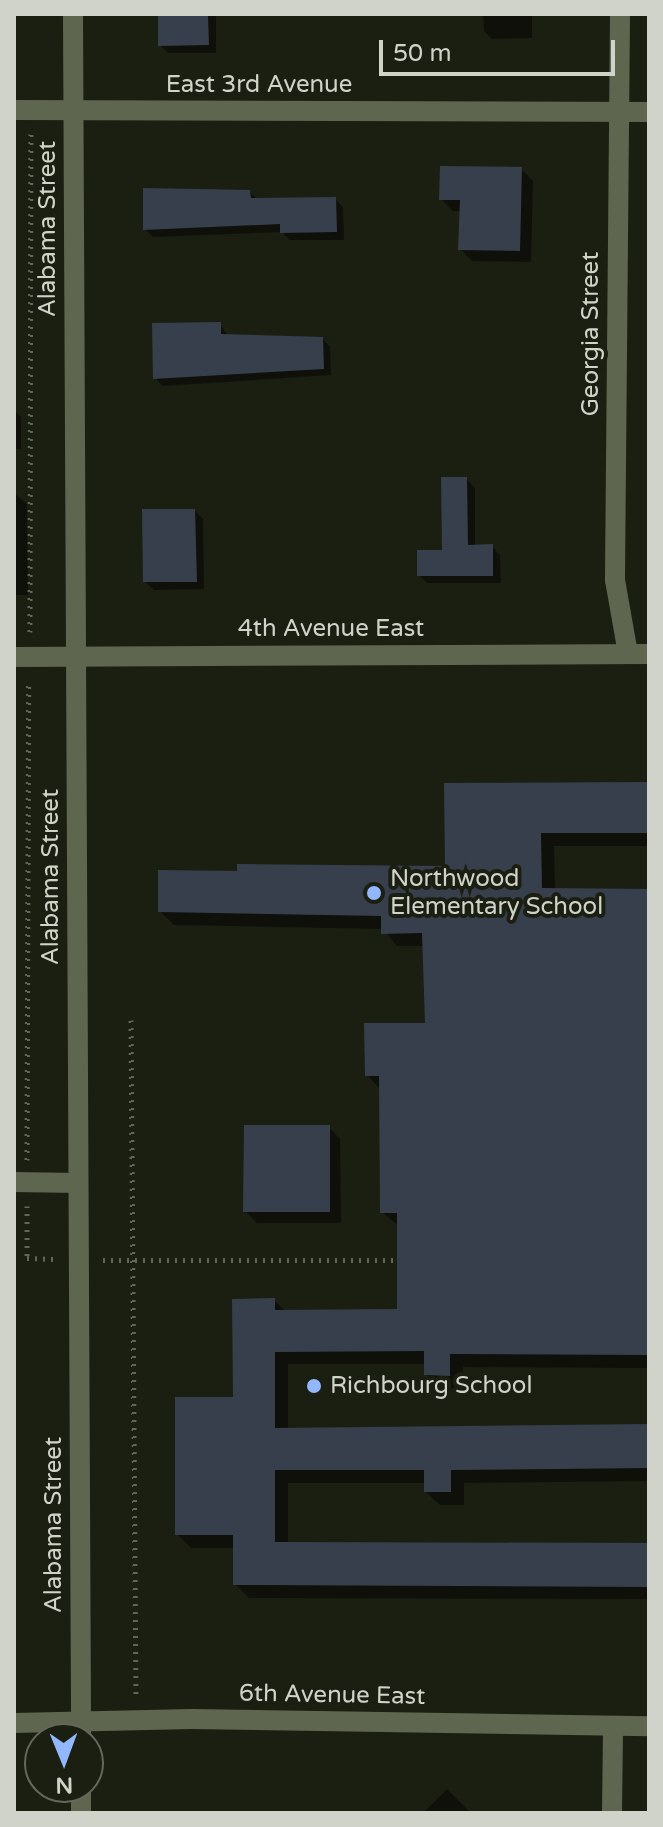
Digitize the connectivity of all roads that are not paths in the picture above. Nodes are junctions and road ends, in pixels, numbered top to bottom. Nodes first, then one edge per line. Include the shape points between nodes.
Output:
1 (73, 14) edge
2 (620, 14) edge
3 (14, 110) edge
4 (73, 111) junction
5 (649, 112) edge
6 (619, 113) junction
7 (628, 654) junction
8 (649, 654) edge
9 (14, 657) edge
10 (76, 657) junction
11 (14, 1182) edge
12 (78, 1183) junction
13 (81, 1723) edge
14 (613, 1726) junction
15 (649, 1726) edge
16 (104, 1727) edge
17 (612, 1813) edge

1 - 4 street, Alabama Street
2 - 6 street, Georgia Street
3 - 4 street, East 3rd Avenue
4 - 6 street, East 3rd Avenue
4 - 10 street, Alabama Street
5 - 6 street, East 3rd Avenue
6 - 7 street, Georgia Street via 615,580
7 - 8 street, 4th Avenue East
7 - 10 street, 4th Avenue East
9 - 10 street, 4th Avenue East
10 - 12 street, Alabama Street
11 - 12 street
12 - 13 street, Alabama Street
14 - 15 street, 6th Avenue East
14 - 16 street, 6th Avenue East via 137,1721
14 - 17 street

